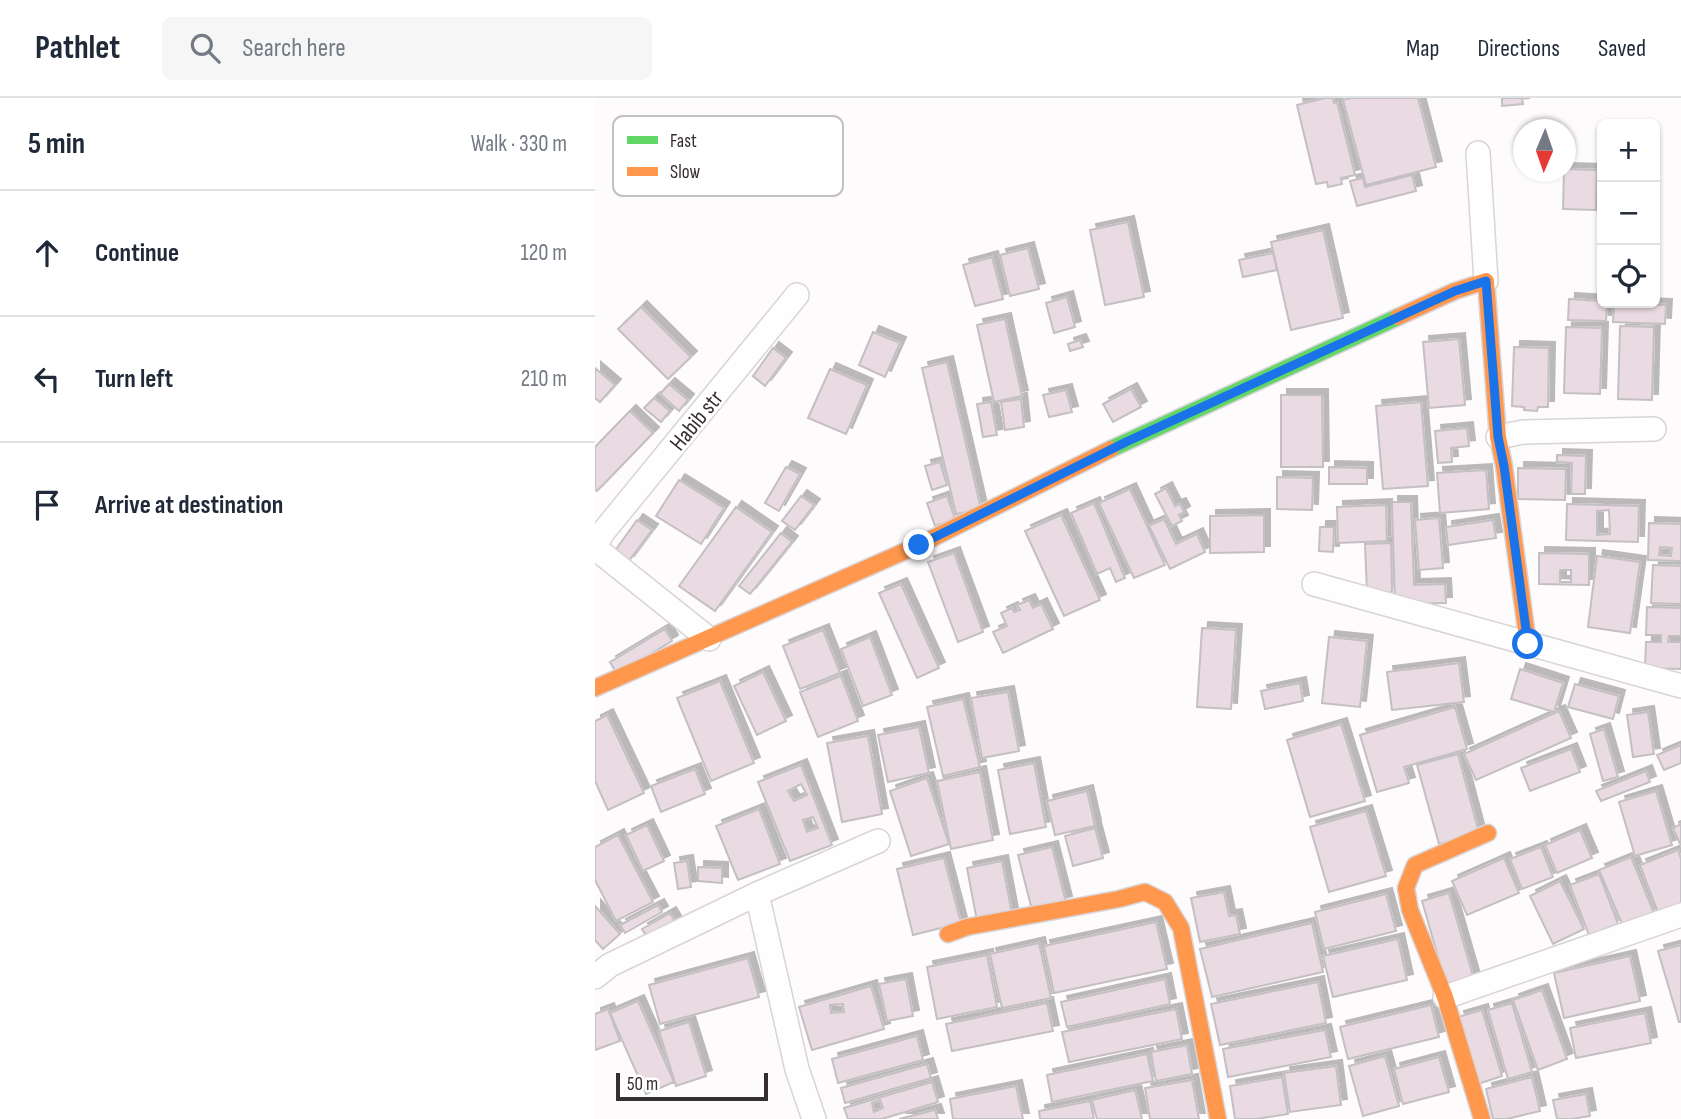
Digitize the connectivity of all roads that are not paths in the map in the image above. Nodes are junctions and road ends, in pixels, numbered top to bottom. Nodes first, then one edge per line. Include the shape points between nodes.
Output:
1 (1478, 153) dead end
2 (1486, 281) junction
3 (797, 295) dead end
4 (1654, 429) dead end
5 (1498, 437) junction
6 (597, 536) edge
7 (1314, 584) dead end
8 (709, 639) junction
9 (1528, 644) junction
10 (1681, 686) edge
11 (595, 688) edge
12 (1488, 833) dead end
13 (879, 841) dead end
14 (757, 894) junction
15 (1681, 915) edge
16 (947, 934) dead end
17 (595, 977) edge
18 (1445, 997) junction
19 (814, 1119) edge
20 (1218, 1119) edge
21 (1482, 1119) edge

1 - 2 street
2 - 5 street
2 - 8 street via 1455,291 1126,442 919,545
3 - 6 street, Habib str
4 - 5 street via 1523,432
5 - 9 street
6 - 8 street
7 - 9 street
8 - 11 street
9 - 10 street
12 - 18 street via 1415,865 1406,888 1410,910
13 - 14 street
14 - 17 street via 610,965
14 - 19 street via 797,1069
15 - 18 street
16 - 20 street via 1145,892 1164,902 1181,928
18 - 21 street

